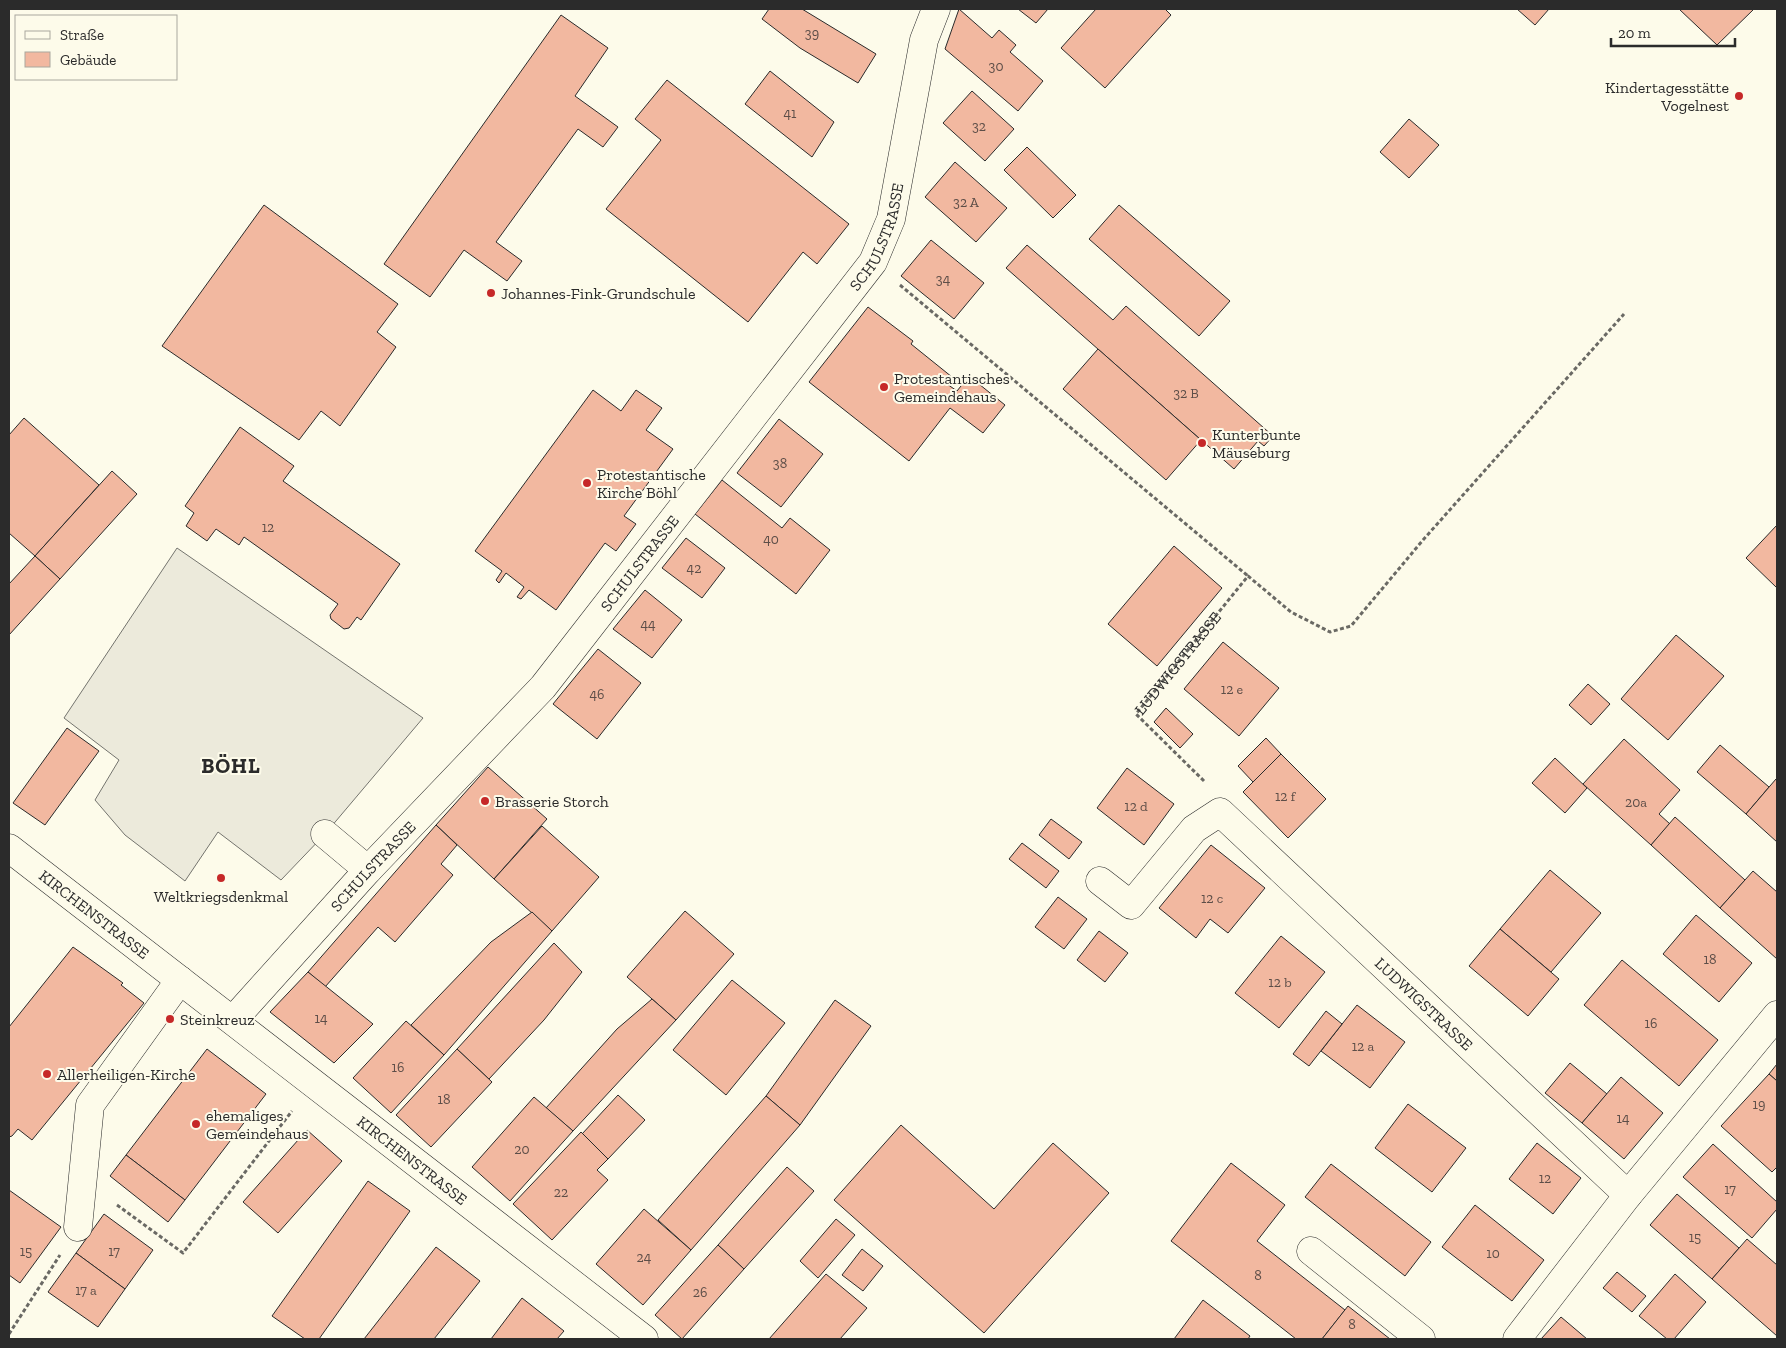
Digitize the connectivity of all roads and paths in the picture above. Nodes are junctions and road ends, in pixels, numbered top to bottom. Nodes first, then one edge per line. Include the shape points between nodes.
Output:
1 (936, 9) edge
2 (873, 262) junction
3 (1624, 314) dead end
4 (1248, 576) junction
5 (1220, 812) junction
6 (325, 834) dead end
7 (9, 848) edge
8 (368, 870) junction
9 (1100, 881) dead end
10 (180, 980) junction
11 (1777, 1015) edge
12 (233, 1020) junction
13 (313, 1084) junction
14 (82, 1179) junction
15 (1628, 1195) junction
16 (78, 1227) joint
17 (1311, 1251) dead end
18 (9, 1334) edge
19 (644, 1339) edge
20 (1421, 1339) edge
21 (1517, 1339) edge

1 - 2 street, SCHULSTRASSE via 924,40 891,219
2 - 4 path
2 - 8 street, SCHULSTRASSE via 543,687
3 - 4 path via 1422,540 1351,626 1330,632 1291,612
4 - 5 path, LUDWIGSTRASSE via 1136,714 1210,787
5 - 9 street via 1194,829 1131,905
5 - 15 street, LUDWIGSTRASSE
6 - 8 street
7 - 10 street, KIRCHENSTRASSE
8 - 12 street, SCHULSTRASSE
10 - 12 street, KIRCHENSTRASSE
10 - 14 street via 90,1105
11 - 15 street
12 - 13 street, KIRCHENSTRASSE
13 - 14 path via 182,1253
13 - 19 street, KIRCHENSTRASSE
14 - 16 street
15 - 21 street
16 - 18 path
17 - 20 street

